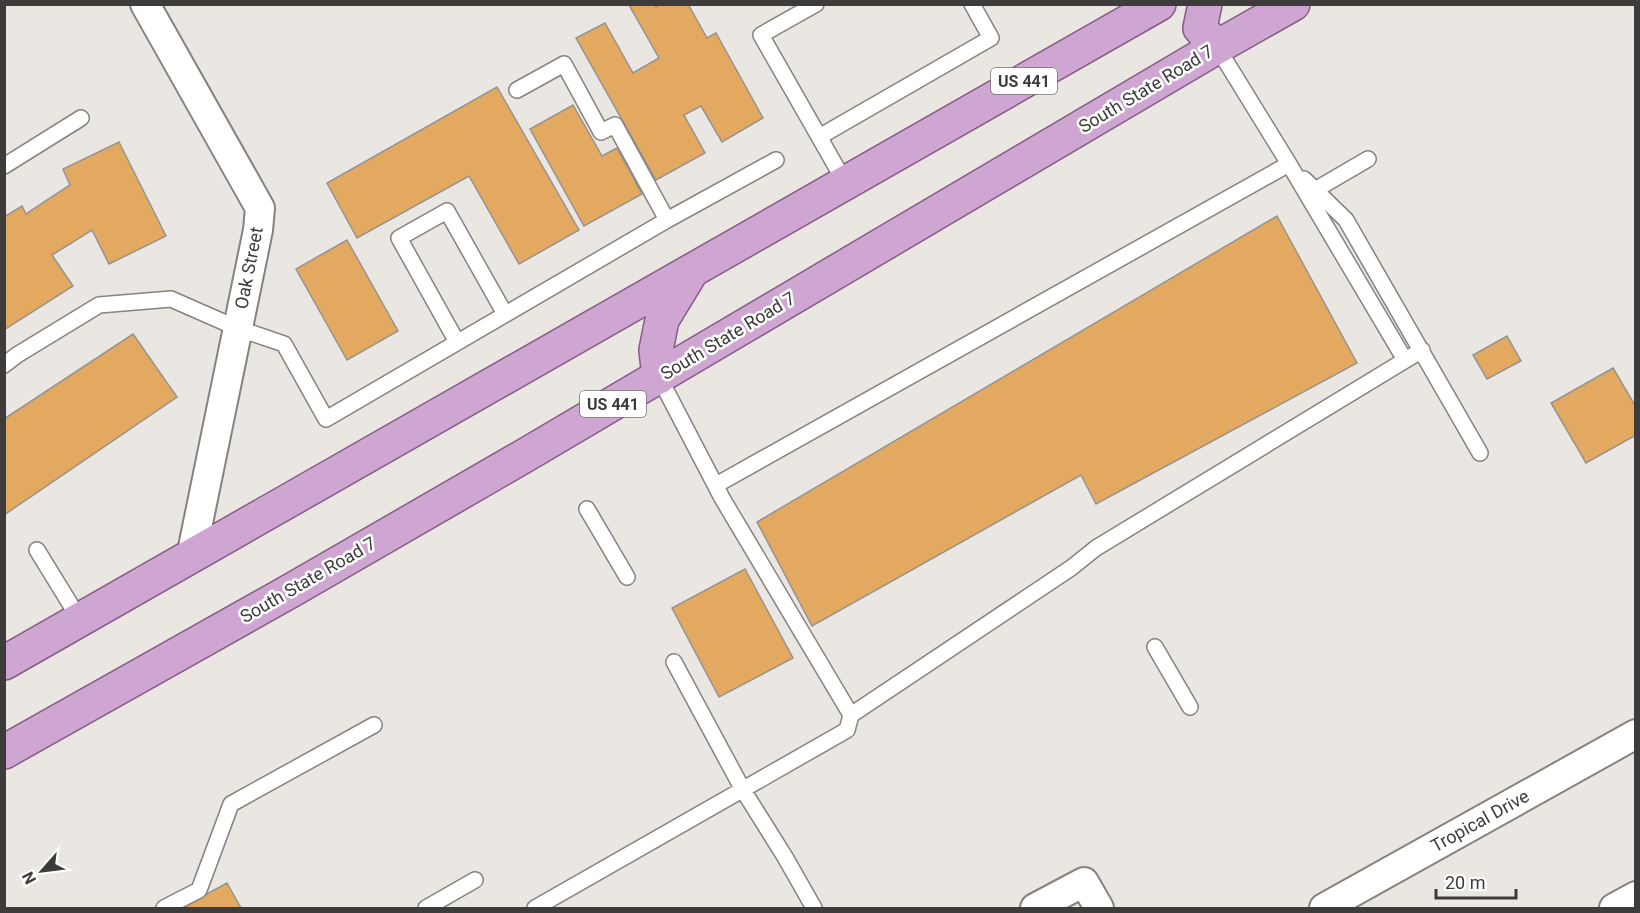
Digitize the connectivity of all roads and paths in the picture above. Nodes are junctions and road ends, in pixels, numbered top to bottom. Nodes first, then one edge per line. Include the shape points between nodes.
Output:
1 (145, 4) edge
2 (816, 4) edge
3 (972, 4) edge
4 (1205, 4) edge
5 (1293, 4) edge
6 (1149, 7) edge
7 (1217, 47) junction
8 (517, 90) dead end
9 (81, 118) dead end
10 (819, 137) junction
11 (1368, 159) dead end
12 (776, 160) dead end
13 (1289, 164) junction
14 (4, 166) edge
15 (846, 184) junction
16 (1316, 190) junction
17 (667, 220) junction
18 (691, 272) junction
19 (505, 314) junction
20 (237, 328) junction
21 (458, 342) junction
22 (1422, 350) junction
23 (1405, 360) junction
24 (4, 365) edge
25 (659, 377) junction
26 (1480, 453) dead end
27 (716, 485) junction
28 (587, 509) dead end
29 (37, 550) dead end
30 (191, 556) junction
31 (627, 577) dead end
32 (80, 620) junction
33 (1155, 647) dead end
34 (674, 662) dead end
35 (4, 663) edge
36 (1190, 706) dead end
37 (851, 715) junction
38 (374, 725) dead end
39 (1635, 734) edge
40 (4, 752) edge
41 (743, 790) junction
42 (475, 880) dead end
43 (1635, 896) edge
44 (164, 909) edge
45 (426, 909) edge
46 (535, 909) edge
47 (814, 909) edge
48 (1035, 909) edge
49 (1099, 909) edge
50 (1324, 909) edge
51 (1614, 909) edge

1 - 20 street, Oak Street via 260,208
2 - 10 lane via 761,35
3 - 10 lane via 991,38
4 - 7 main road via 1200,28
5 - 7 main road, South State Road 7 / US 441
6 - 15 main road, US 441
7 - 13 lane
7 - 25 main road, South State Road 7 / US 441
8 - 17 lane via 564,64 601,132 615,125
9 - 14 lane
10 - 15 lane
11 - 16 lane
12 - 17 lane
13 - 16 lane
13 - 23 lane
13 - 27 lane
15 - 18 main road, US 441
16 - 22 lane via 1346,220
17 - 19 lane
18 - 25 main road via 662,320 656,350
18 - 30 main road, US 441
19 - 21 lane
19 - 21 lane via 447,211 399,238
20 - 21 lane via 284,344 326,419
20 - 24 lane via 171,299 99,305
20 - 30 street, Oak Street
22 - 23 lane
22 - 26 lane
23 - 37 lane via 1096,548
25 - 27 lane
25 - 40 main road, South State Road 7 / US 441
27 - 37 lane
28 - 31 lane
29 - 32 lane
30 - 32 main road, US 441
32 - 35 main road, US 441
33 - 36 lane
34 - 41 lane
37 - 41 lane via 847,730
38 - 44 lane via 231,804 199,890
39 - 50 street, Tropical Drive
41 - 46 lane
41 - 47 lane
42 - 45 lane
43 - 51 street
48 - 49 street via 1084,882

